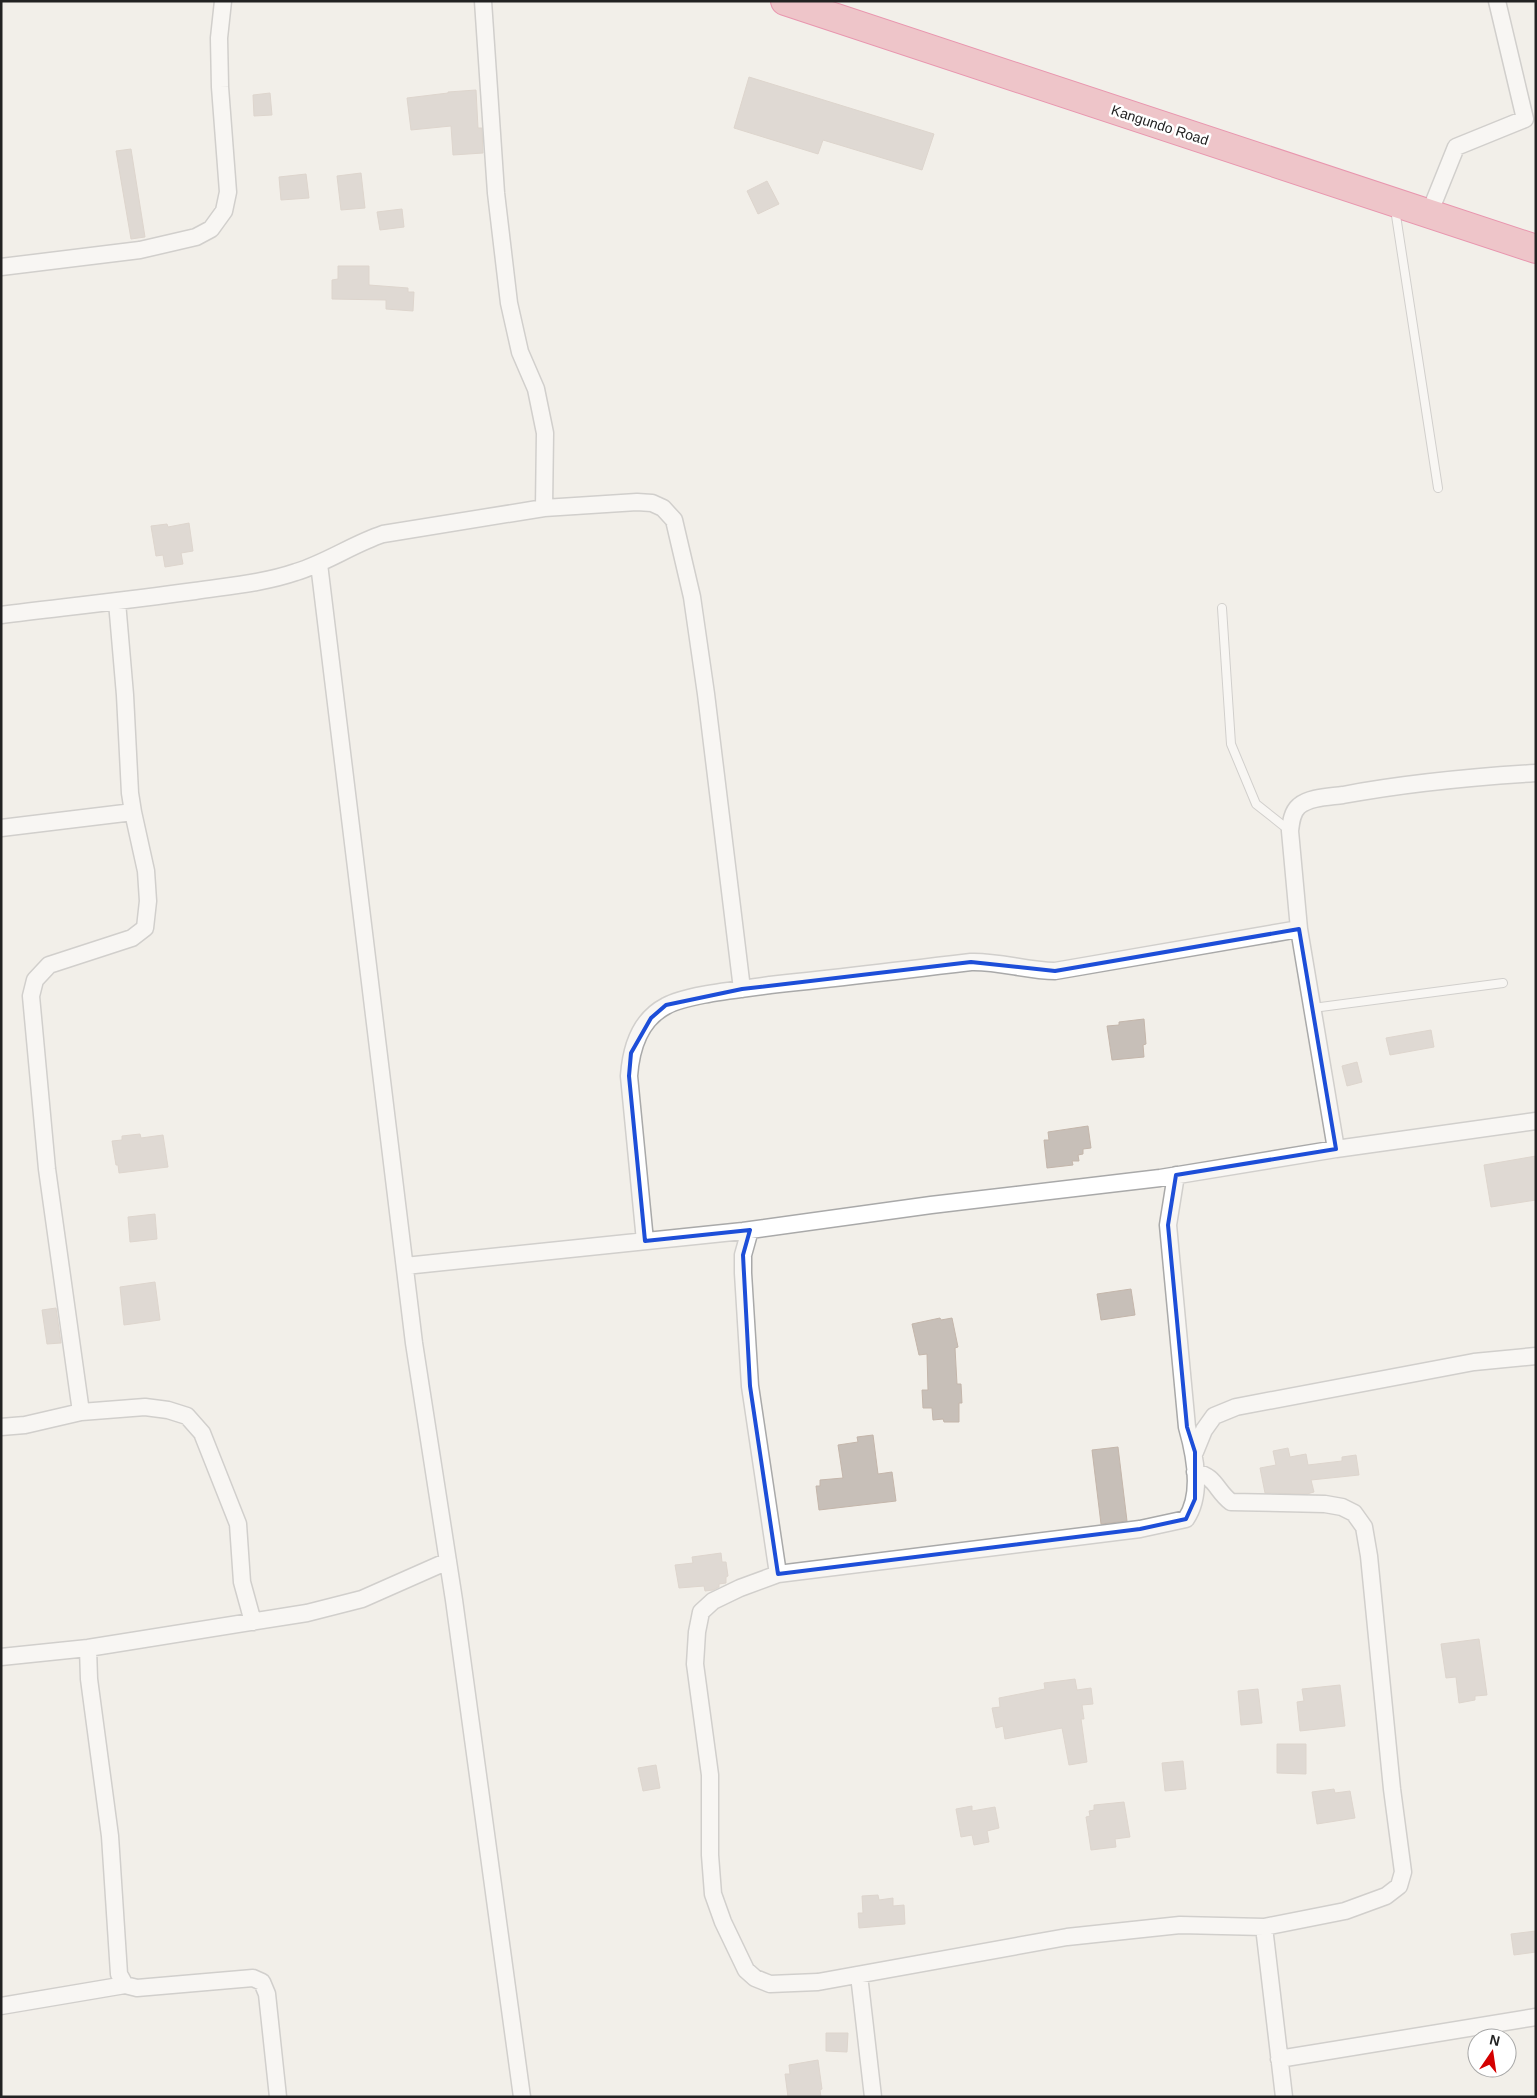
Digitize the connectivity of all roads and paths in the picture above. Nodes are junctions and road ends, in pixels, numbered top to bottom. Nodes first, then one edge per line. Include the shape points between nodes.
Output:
1 (222, 1) edge
2 (785, 1) edge
3 (1497, 1) edge
4 (481, 2) edge
5 (1394, 202) junction
6 (1429, 214) junction
7 (1536, 249) edge
8 (1, 267) edge
9 (1438, 488) dead end
10 (544, 508) junction
11 (319, 564) junction
12 (117, 602) junction
13 (1222, 608) dead end
14 (2, 613) edge
15 (1536, 773) edge
16 (133, 812) junction
17 (1, 828) edge
18 (1290, 831) junction
19 (1300, 928) junction
20 (1503, 983) dead end
21 (742, 989) junction
22 (1313, 1008) junction
23 (1536, 1121) edge
24 (1336, 1149) junction
25 (1176, 1175) junction
26 (750, 1230) junction
27 (644, 1241) junction
28 (405, 1266) junction
29 (1536, 1356) edge
30 (81, 1412) junction
31 (1, 1427) edge
32 (1194, 1452) junction
33 (1195, 1472) junction
34 (448, 1561) junction
35 (778, 1574) junction
36 (253, 1622) junction
37 (88, 1648) junction
38 (1, 1657) edge
39 (1264, 1927) junction
40 (859, 1975) junction
41 (125, 1985) junction
42 (1, 2006) edge
43 (1536, 2017) edge
44 (1279, 2059) junction
45 (278, 2097) edge
46 (522, 2097) edge
47 (873, 2097) edge
48 (1284, 2097) edge

1 - 8 street via 220,87 228,192 224,211 211,229 196,237 140,250
2 - 5 highway, Kangundo Road
3 - 6 street via 1525,119 1456,147
4 - 10 street via 508,303 520,352 536,389 545,433
5 - 6 highway, Kangundo Road
5 - 9 lane
6 - 7 highway, Kangundo Road
10 - 11 street via 383,534 363,540
10 - 21 street via 652,503 663,508 674,520 692,597 705,684
11 - 12 street via 295,573 246,583
11 - 28 street
12 - 14 street
12 - 16 street
13 - 18 lane via 1231,744 1256,804
15 - 18 street via 1453,779 1313,800 1299,806 1292,815
16 - 17 street
16 - 30 street via 146,871 148,902 145,928 132,938 49,965 35,980 31,996 47,1169
18 - 19 street
19 - 21 street via 1055,970 987,961 970,962
19 - 22 street
20 - 22 lane
21 - 27 street via 666,1005 636,1038 629,1076
22 - 24 street
23 - 24 street
24 - 25 street
25 - 26 street
25 - 32 street via 1168,1225 1187,1427
26 - 27 street
26 - 35 street via 743,1264 750,1386
27 - 28 street
28 - 34 street
29 - 32 street via 1474,1362 1236,1407 1214,1416
30 - 31 street
30 - 36 street via 145,1407 168,1410 187,1416 202,1432 238,1524 242,1582
32 - 33 street
33 - 35 street via 1195,1499 1186,1519 1140,1529
33 - 39 street via 1212,1479 1223,1497 1231,1502 1342,1507 1354,1513 1364,1527 1369,1556 1403,1872 1399,1886 1386,1896 1346,1911
34 - 36 street via 362,1599
34 - 46 street
35 - 40 street via 713,1601 701,1612 697,1632 695,1664 710,1775 710,1856 714,1894 723,1922 746,1970 756,1978 770,1984 818,1982
36 - 37 street
37 - 38 street
37 - 41 street via 89,1679 110,1836 119,1974
39 - 40 street via 1180,1925 1067,1937
39 - 44 street
40 - 47 street
41 - 42 street
41 - 45 street via 137,1988 253,1978 262,1982 268,1994
43 - 44 street
44 - 48 street

